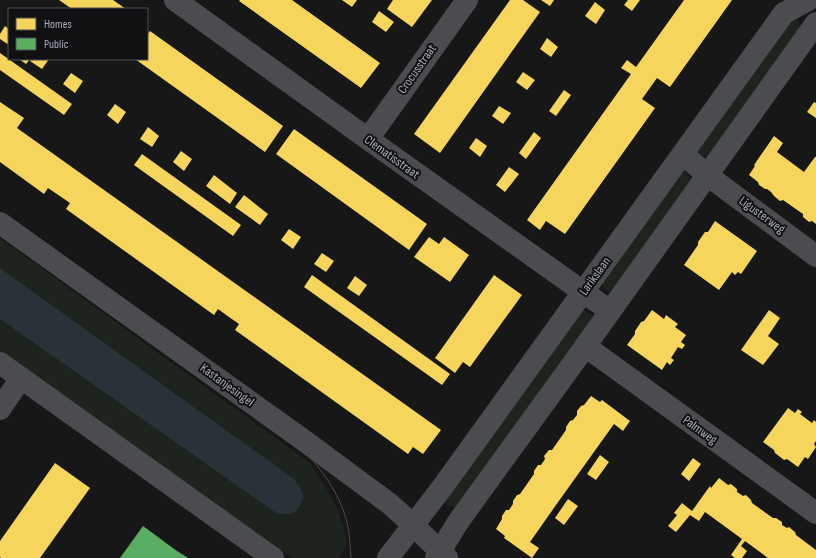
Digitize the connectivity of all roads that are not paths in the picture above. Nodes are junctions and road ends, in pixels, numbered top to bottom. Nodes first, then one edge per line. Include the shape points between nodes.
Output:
1 (467, 0) edge
2 (808, 0) edge
3 (183, 2) edge
4 (816, 23) edge
5 (368, 139) junction
6 (683, 154) junction
7 (707, 176) junction
8 (0, 223) edge
9 (816, 256) edge
10 (583, 293) junction
11 (610, 311) junction
12 (585, 346) junction
13 (0, 363) edge
14 (22, 378) junction
15 (0, 409) edge
16 (814, 508) edge
17 (413, 524) junction
18 (441, 556) edge
19 (273, 558) edge
20 (388, 558) edge

1 - 5 street, Crocusstraat
2 - 6 street, Larikslaan via 784,13
3 - 5 street, Clematisstraat
4 - 7 street
5 - 10 street, Clematisstraat
6 - 7 street, Ligusterweg
6 - 10 street, Larikslaan
7 - 9 street, Ligusterweg
7 - 11 street
8 - 17 street, Kastanjesingel via 302,439
10 - 11 street, Clematisstraat
10 - 17 street, Larikslaan
11 - 12 street
12 - 16 street, Palmweg
12 - 18 street via 458,522
13 - 14 street
14 - 15 street
14 - 19 street
17 - 18 street, Kastanjesingel
17 - 20 street, Larikslaan

